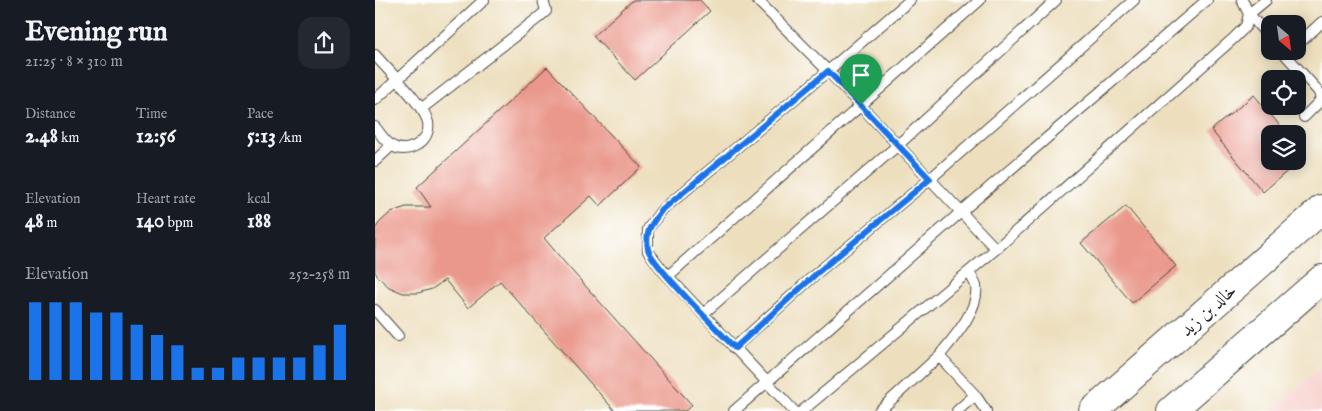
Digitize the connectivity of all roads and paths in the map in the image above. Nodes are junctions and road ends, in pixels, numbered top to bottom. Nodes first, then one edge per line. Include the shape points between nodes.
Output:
1 (484, 0) edge
2 (543, 0) edge
3 (757, 0) edge
4 (910, 0) edge
5 (980, 0) edge
6 (1056, 0) edge
7 (1133, 0) edge
8 (1207, 0) edge
9 (1242, 0) edge
10 (1266, 0) edge
11 (1249, 14) junction
12 (1322, 22) edge
13 (1261, 28) edge
14 (1306, 37) edge
15 (375, 55) edge
16 (1292, 60) edge
17 (828, 71) junction
18 (397, 80) junction
19 (1320, 90) edge
20 (375, 100) edge
21 (861, 105) junction
22 (421, 109) junction
23 (1304, 117) dead end
24 (375, 127) edge
25 (898, 145) junction
26 (391, 146) junction
27 (375, 161) edge
28 (930, 179) junction
29 (1322, 208) edge
30 (961, 212) junction
31 (996, 249) junction
32 (969, 272) junction
33 (668, 276) junction
34 (1322, 279) edge
35 (375, 310) edge
36 (703, 314) junction
37 (398, 336) dead end
38 (735, 348) junction
39 (939, 356) junction
40 (766, 382) junction
41 (975, 395) junction
42 (734, 411) edge
43 (794, 411) edge
44 (802, 411) edge
45 (879, 411) edge
46 (957, 411) edge
47 (986, 411) edge
48 (1093, 411) edge
49 (1171, 411) edge

1 - 18 lane
2 - 22 lane via 546,11
3 - 17 lane
4 - 17 lane
5 - 21 lane
6 - 25 lane
7 - 28 lane
8 - 30 lane
9 - 11 lane
10 - 11 lane
11 - 13 lane
11 - 31 lane via 1246,26 1234,38
12 - 14 lane
15 - 18 lane
16 - 19 lane
17 - 21 lane
17 - 33 lane via 661,211 648,228 649,251
18 - 20 lane
18 - 22 lane
19 - 23 lane via 1321,100
21 - 25 lane
21 - 33 lane
22 - 26 lane via 428,120 422,142 410,149
24 - 26 lane
25 - 28 lane
25 - 36 lane
26 - 27 lane
28 - 30 lane
28 - 38 lane via 817,273
29 - 48 street, خالد بن زيد
30 - 31 lane
30 - 40 lane
31 - 32 lane
32 - 39 lane via 976,287 974,303 967,320
32 - 44 lane
33 - 36 lane
34 - 49 street
35 - 37 lane
36 - 38 lane
38 - 40 lane
39 - 41 lane
39 - 45 lane
40 - 42 lane
40 - 43 lane
41 - 46 lane
41 - 47 lane

